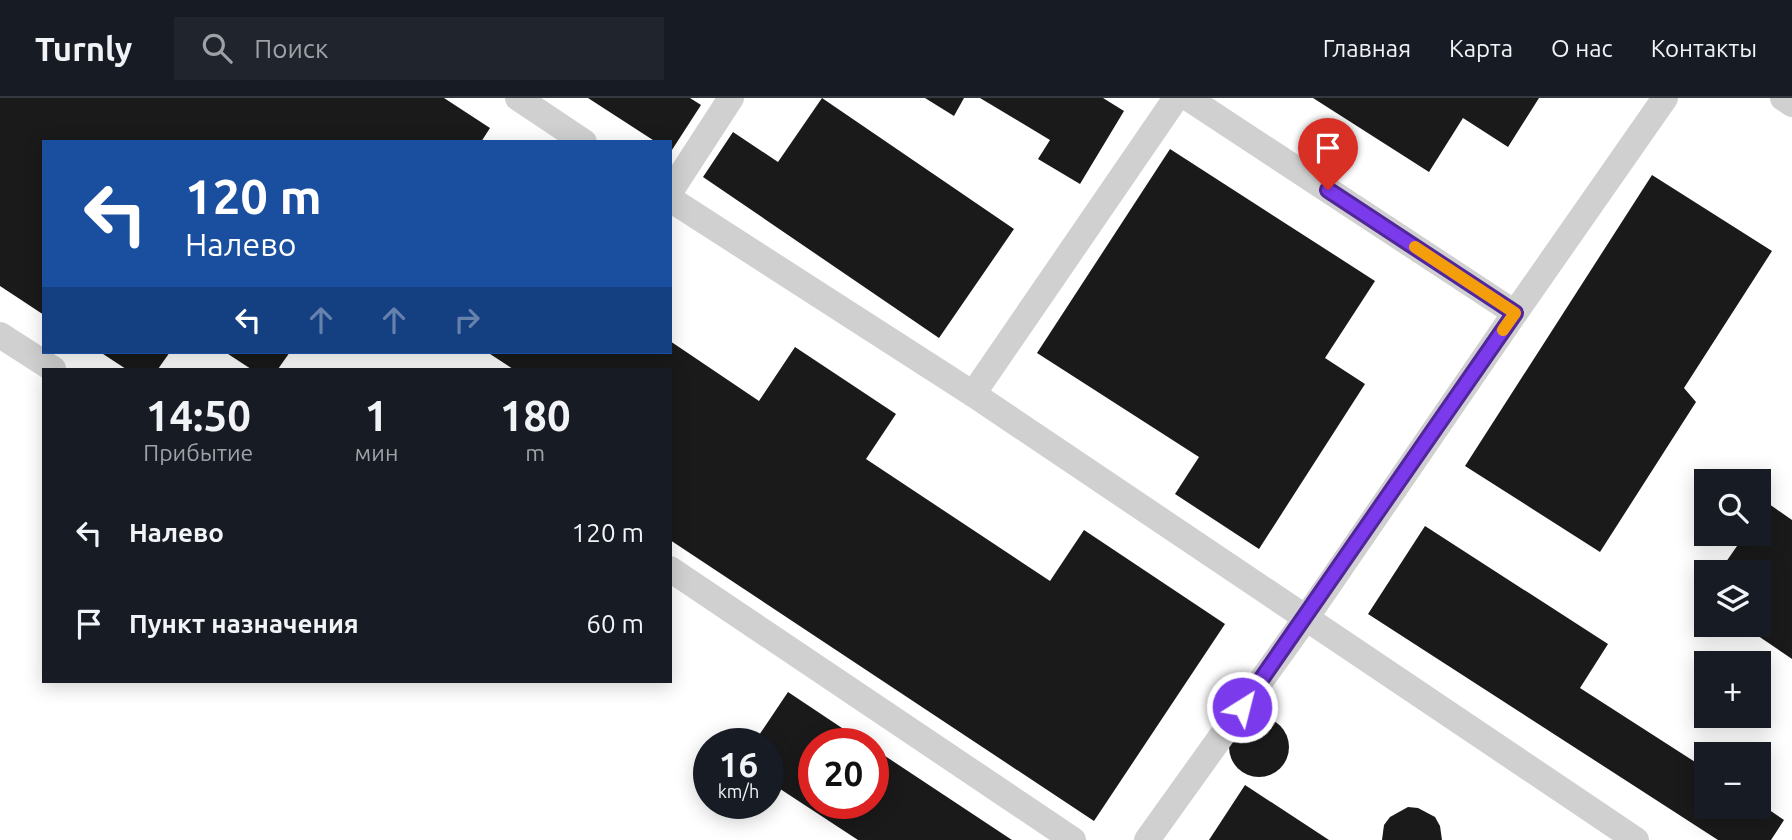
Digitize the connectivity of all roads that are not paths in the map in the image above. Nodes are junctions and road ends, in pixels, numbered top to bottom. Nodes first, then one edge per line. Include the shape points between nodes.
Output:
1 (518, 98) edge
2 (731, 98) edge
3 (1177, 98) edge
4 (1188, 98) edge
5 (1665, 98) edge
6 (1783, 98) edge
7 (1792, 104) edge
8 (581, 140) edge
9 (672, 189) edge
10 (672, 201) edge
11 (1515, 313) junction
12 (0, 335) edge
13 (51, 368) edge
14 (973, 394) junction
15 (672, 570) edge
16 (1306, 618) junction
17 (1073, 840) edge
18 (1147, 840) edge
19 (1636, 840) edge

1 - 8 lane
2 - 9 lane
3 - 14 lane
4 - 11 lane
5 - 11 lane
6 - 7 lane
10 - 14 lane
11 - 16 lane
12 - 13 lane
14 - 16 lane
15 - 17 lane
16 - 18 lane
16 - 19 lane

